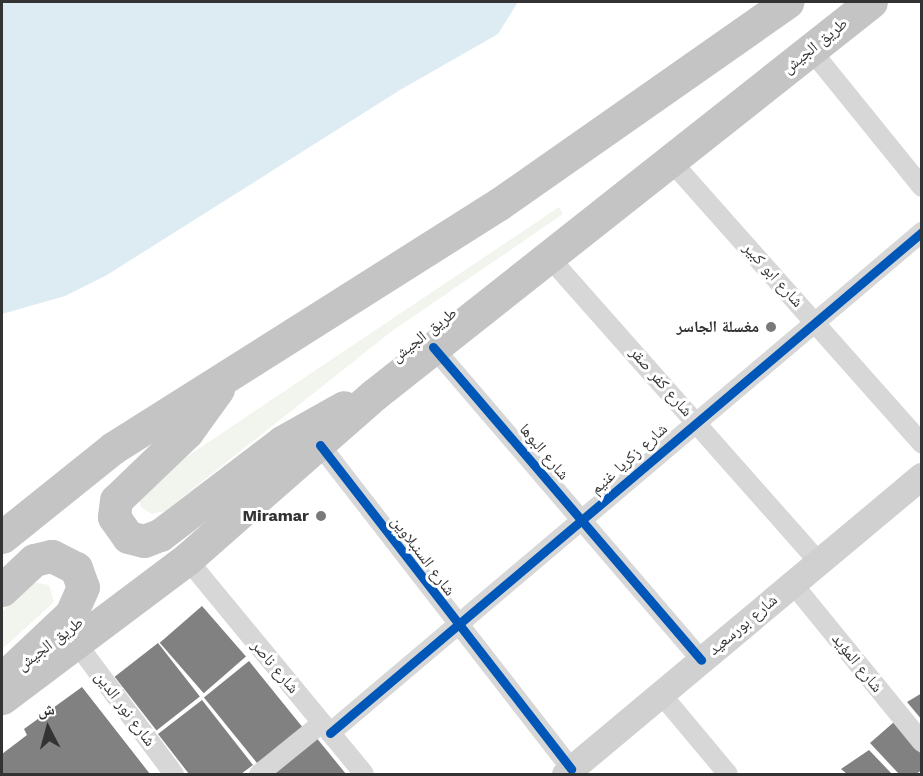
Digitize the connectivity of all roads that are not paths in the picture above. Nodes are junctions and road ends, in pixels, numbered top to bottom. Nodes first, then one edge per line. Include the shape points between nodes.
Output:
1 (787, 2) edge
2 (871, 2) edge
3 (811, 50) junction
4 (671, 161) junction
5 (921, 187) edge
6 (921, 232) edge
7 (549, 257) junction
8 (814, 321) junction
9 (433, 347) junction
10 (226, 377) junction
11 (375, 394) junction
12 (694, 420) junction
13 (921, 444) edge
14 (320, 445) junction
15 (921, 478) edge
16 (582, 520) junction
17 (2, 537) edge
18 (187, 559) junction
19 (819, 562) junction
20 (793, 584) junction
21 (2, 590) edge
22 (458, 628) junction
23 (77, 644) junction
24 (701, 660) junction
25 (2, 679) edge
26 (661, 694) junction
27 (2, 698) edge
28 (326, 728) junction
29 (921, 742) edge
30 (568, 772) edge
31 (174, 774) edge
32 (259, 774) edge
33 (364, 774) edge
34 (728, 774) edge

1 - 10 highway via 499,204
2 - 3 highway, طريق الجيش
3 - 4 highway, طريق الجيش
3 - 5 street
4 - 7 highway, طريق الجيش
4 - 8 street, شارع ابو كبير
6 - 8 street, شارع زكريا غنيم
7 - 9 highway, طريق الجيش
7 - 12 street, شارع كفر صقر
8 - 12 street, شارع زكريا غنيم
8 - 13 street, شارع ابو كبير
9 - 11 highway, طريق الجيش
9 - 16 street, شارع البوها
10 - 11 highway via 187,432 116,500 114,517 128,537 144,541 160,535 282,442
10 - 17 highway via 112,447
11 - 14 highway, طريق الجيش
12 - 16 street, شارع زكريا غنيم
12 - 19 street, شارع كفر صقر
14 - 18 highway, طريق الجيش
14 - 22 street, شارع السنبلاوين
15 - 19 main road, شارع بورسعيد
16 - 22 street, شارع زكريا غنيم
16 - 24 street, شارع البوها
18 - 23 highway, طريق الجيش
18 - 28 street, شارع ناصر
19 - 20 main road, شارع بورسعيد
20 - 24 main road, شارع بورسعيد
20 - 29 street, شارع المؤيد
21 - 25 highway via 34,560 52,556 76,568 83,586 71,614
22 - 28 street, شارع زكريا غنيم
22 - 30 street, شارع السنبلاوين
23 - 27 highway, طريق الجيش
23 - 31 street, شارع نور الدين
24 - 26 main road, شارع بورسعيد
26 - 30 main road, شارع بورسعيد
26 - 34 street
28 - 32 street, شارع زكريا غنيم
28 - 33 street, شارع ناصر

